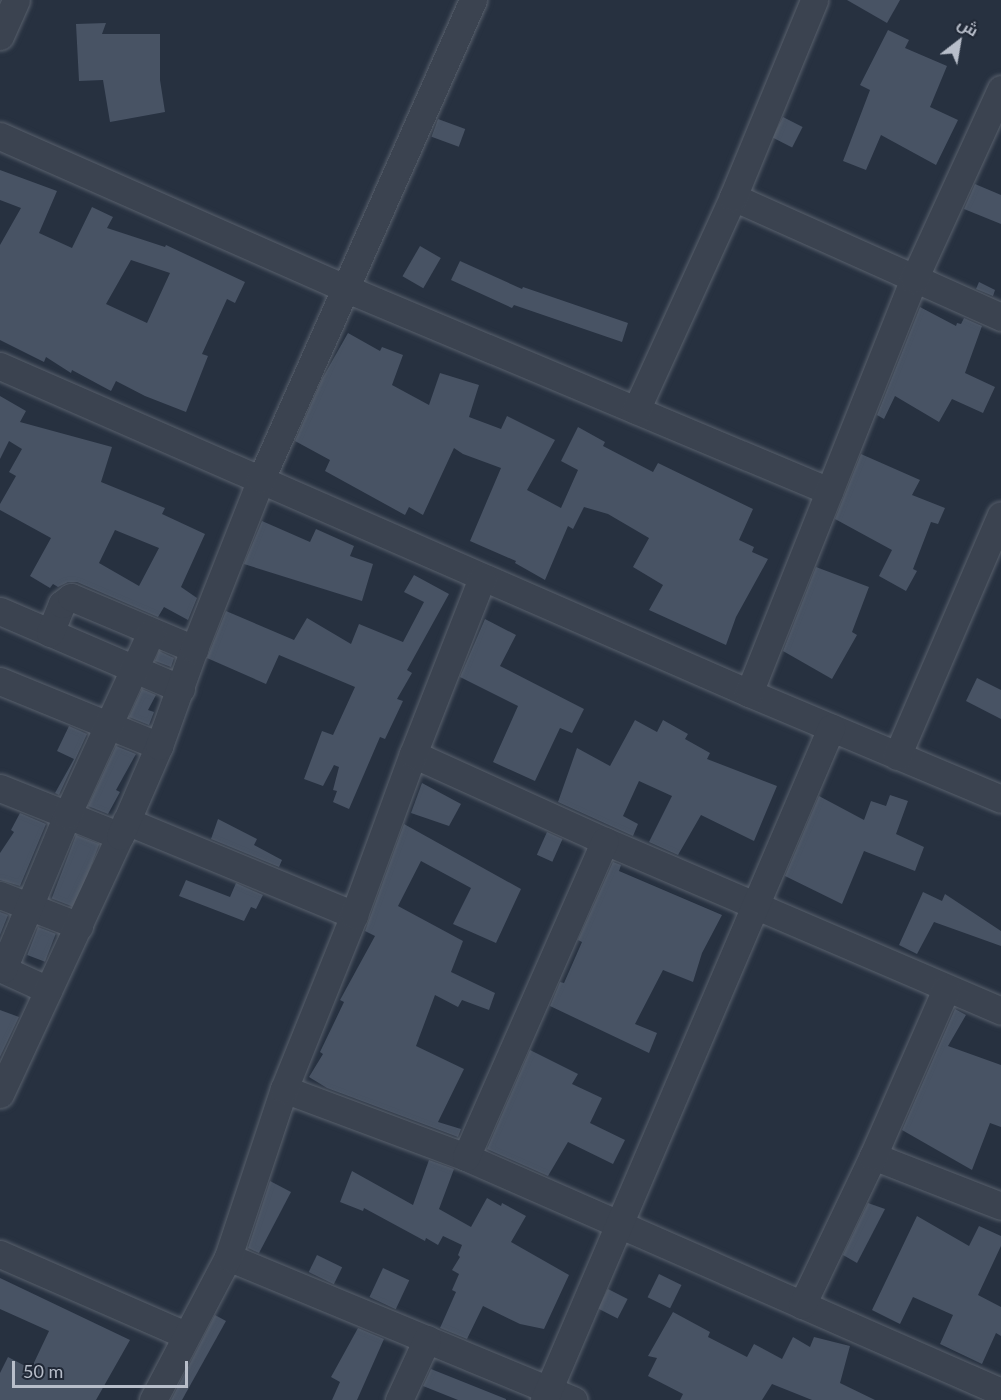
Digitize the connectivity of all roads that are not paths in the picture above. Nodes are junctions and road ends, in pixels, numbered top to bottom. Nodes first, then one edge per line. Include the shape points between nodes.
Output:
1 (16, 0) edge
2 (473, 0) edge
3 (814, 0) edge
4 (0, 36) edge
5 (1001, 89) edge
6 (995, 120) edge
7 (0, 136) edge
8 (733, 196) junction
9 (914, 279) junction
10 (347, 289) junction
11 (1001, 318) edge
12 (0, 366) edge
13 (636, 411) junction
14 (261, 479) junction
15 (829, 491) junction
16 (1001, 515) edge
17 (482, 578) junction
18 (0, 611) edge
19 (151, 632) junction
20 (50, 633) junction
21 (194, 649) junction
22 (135, 667) junction
23 (0, 681) edge
24 (181, 688) junction
25 (749, 693) junction
26 (108, 724) junction
27 (831, 728) junction
28 (159, 746) junction
29 (413, 754) junction
30 (897, 756) junction
31 (0, 788) edge
32 (1001, 799) edge
33 (67, 814) junction
34 (123, 828) junction
35 (605, 841) junction
36 (0, 895) edge
37 (29, 906) junction
38 (755, 906) junction
39 (354, 915) junction
40 (79, 926) junction
41 (1, 968) edge
42 (946, 989) junction
43 (48, 990) junction
44 (1001, 1011) edge
45 (284, 1089) junction
46 (0, 1094) edge
47 (873, 1156) junction
48 (466, 1157) junction
49 (1001, 1206) edge
50 (620, 1222) junction
51 (0, 1254) edge
52 (228, 1257) junction
53 (802, 1305) junction
54 (185, 1335) junction
55 (427, 1339) junction
56 (1001, 1392) edge
57 (546, 1394) edge
58 (153, 1400) edge
59 (399, 1400) edge
60 (574, 1400) edge

1 - 4 street
2 - 10 street
3 - 8 street
5 - 6 street
6 - 9 street
7 - 10 street
8 - 9 street
8 - 13 street
9 - 11 street
9 - 15 street
10 - 13 street
10 - 14 street
12 - 14 street
13 - 15 street
14 - 17 street
14 - 21 street
15 - 25 street
16 - 30 street
17 - 25 street
17 - 29 street
18 - 20 street
19 - 20 street via 71,597 62,604
19 - 21 street
19 - 22 street
20 - 22 street
21 - 24 street
22 - 24 street
22 - 26 street
23 - 26 street
24 - 28 street
25 - 27 street
26 - 28 street
26 - 33 street
27 - 30 street
27 - 38 street
28 - 34 street
29 - 35 street
29 - 39 street
30 - 32 street
31 - 33 street
33 - 34 street
33 - 37 street
34 - 39 street
34 - 40 street
35 - 38 street
35 - 48 street
36 - 37 street
37 - 40 street
37 - 41 street
38 - 42 street
38 - 50 street
39 - 45 street
40 - 43 street
41 - 43 street
42 - 44 street
42 - 47 street
43 - 46 street
45 - 48 street
45 - 52 street
47 - 49 street
47 - 53 street
48 - 50 street
50 - 53 street
50 - 57 street
51 - 54 street
52 - 54 street
52 - 55 street
53 - 56 street
54 - 58 street
55 - 57 street
55 - 59 street
57 - 60 street

